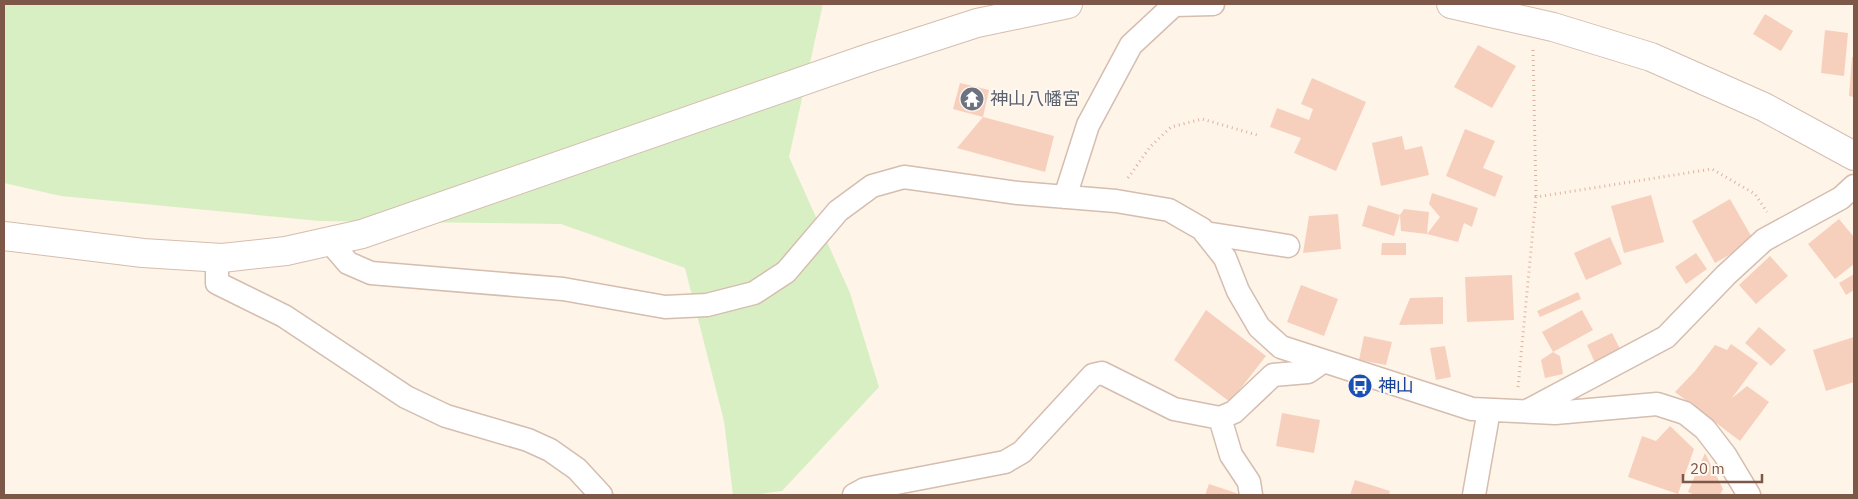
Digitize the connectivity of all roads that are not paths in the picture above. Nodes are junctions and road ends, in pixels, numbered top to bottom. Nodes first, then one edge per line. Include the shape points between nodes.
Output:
1 (1068, 4) edge
2 (1213, 4) edge
3 (1451, 4) edge
4 (1854, 156) edge
5 (1854, 186) edge
6 (1065, 197) junction
7 (1206, 233) junction
8 (4, 236) edge
9 (329, 241) junction
10 (1288, 246) dead end
11 (217, 258) junction
12 (1324, 361) junction
13 (1489, 410) junction
14 (1522, 411) junction
15 (1220, 418) junction
16 (601, 495) edge
17 (854, 495) edge
18 (1252, 495) edge
19 (1474, 495) edge
20 (1749, 495) edge

1 - 9 street via 977,23 362,234
2 - 6 street via 1174,5 1131,45 1088,125
3 - 4 street via 1533,22 1651,57 1764,108
5 - 14 street via 1841,198 1764,240 1666,337
6 - 7 street via 1169,210
6 - 9 street via 904,176 872,186 838,212 786,272 754,293 707,305 665,306 563,290 371,273 348,263
7 - 10 street
7 - 12 street via 1225,258 1238,291 1259,327 1281,347
8 - 11 street via 143,253
9 - 11 street via 286,251
11 - 16 street via 217,284 284,316 406,397 446,416 528,440 550,450 577,470
12 - 13 street via 1472,409
12 - 15 street via 1308,372 1273,375 1234,412
13 - 14 street
13 - 19 street
14 - 20 street via 1555,413 1657,404 1684,413 1704,429 1725,455
15 - 17 street via 1174,409 1102,373 1093,375 1022,452 1005,462 865,489
15 - 18 street via 1231,455 1249,482

